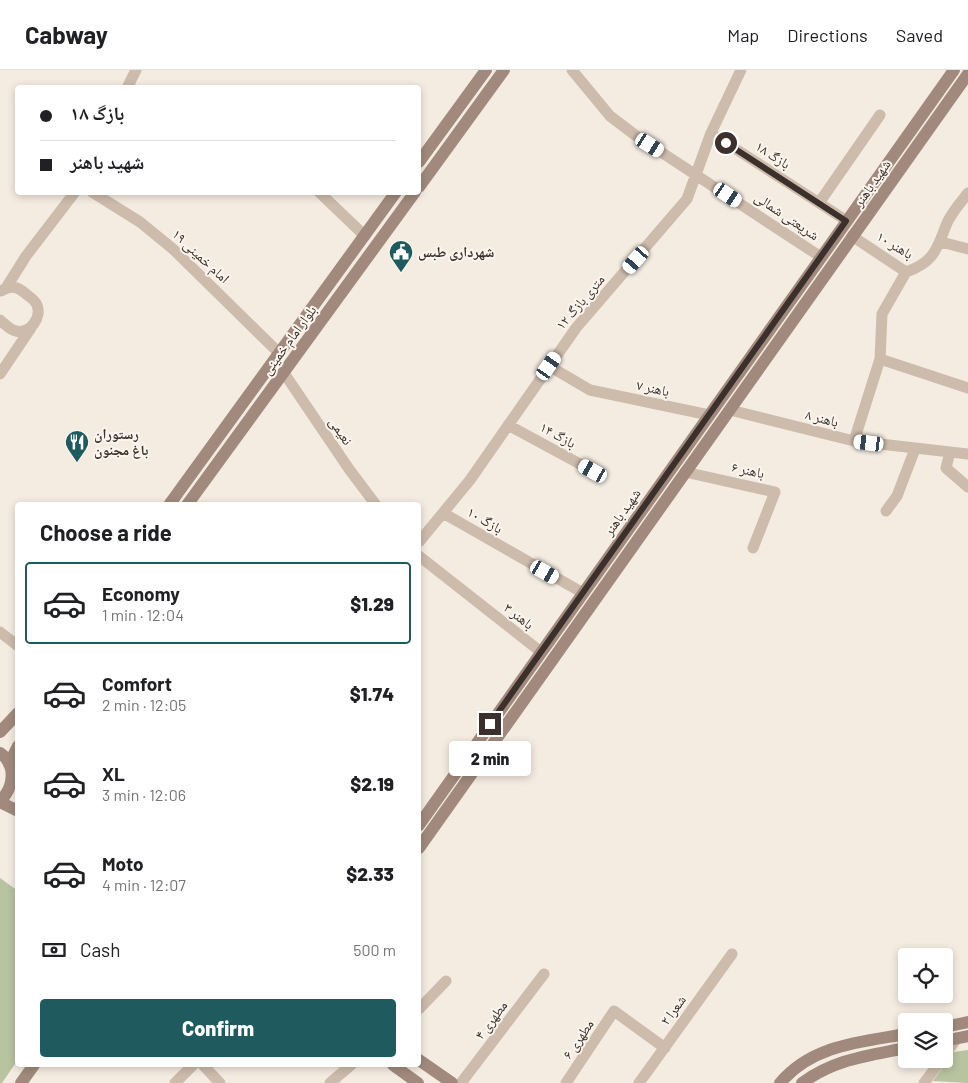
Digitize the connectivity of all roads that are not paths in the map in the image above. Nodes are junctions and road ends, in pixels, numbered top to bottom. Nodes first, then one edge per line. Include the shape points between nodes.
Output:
1 (136, 70) edge
2 (486, 70) edge
3 (504, 70) edge
4 (572, 70) edge
5 (741, 70) edge
6 (954, 70) edge
7 (968, 74) edge
8 (128, 85) edge
9 (880, 115) dead end
10 (446, 124) junction
11 (458, 133) junction
12 (711, 133) junction
13 (421, 159) edge
14 (697, 174) junction
15 (421, 184) edge
16 (968, 193) edge
17 (73, 195) edge
18 (97, 195) edge
19 (322, 195) edge
20 (394, 195) edge
21 (413, 195) edge
22 (819, 203) junction
23 (846, 221) junction
24 (365, 236) junction
25 (852, 236) junction
26 (941, 242) junction
27 (968, 249) edge
28 (821, 257) junction
29 (906, 272) junction
30 (3, 290) edge
31 (0, 320) edge
32 (32, 326) junction
33 (279, 353) junction
34 (880, 359) junction
35 (549, 366) junction
36 (284, 372) junction
37 (0, 374) edge
38 (968, 388) edge
39 (730, 410) junction
40 (709, 415) junction
41 (508, 425) junction
42 (854, 441) junction
43 (915, 449) junction
44 (950, 452) junction
45 (968, 454) edge
46 (593, 471) dead end
47 (686, 472) junction
48 (968, 487) edge
49 (171, 502) edge
50 (189, 502) edge
51 (374, 502) edge
52 (886, 511) dead end
53 (443, 512) junction
54 (421, 540) edge
55 (753, 548) dead end
56 (421, 558) edge
57 (583, 593) junction
58 (0, 632) edge
59 (15, 644) edge
60 (541, 652) junction
61 (552, 660) junction
62 (15, 715) edge
63 (0, 732) edge
64 (15, 752) edge
65 (0, 753) edge
66 (9, 764) junction
67 (15, 780) edge
68 (0, 802) edge
69 (15, 810) edge
70 (421, 822) edge
71 (421, 845) edge
72 (732, 954) dead end
73 (544, 974) dead end
74 (446, 981) dead end
75 (421, 1007) edge
76 (968, 1022) edge
77 (953, 1025) edge
78 (898, 1035) edge
79 (962, 1037) edge
80 (953, 1047) edge
81 (665, 1048) junction
82 (898, 1050) edge
83 (421, 1061) edge
84 (33, 1067) edge
85 (191, 1067) edge
86 (205, 1067) edge
87 (349, 1067) edge
88 (395, 1067) edge
89 (935, 1068) edge
90 (789, 1073) junction
91 (414, 1082) edge
92 (570, 1082) edge
93 (21, 1083) edge
94 (175, 1083) edge
95 (220, 1083) edge
96 (330, 1083) edge
97 (452, 1083) edge
98 (461, 1083) edge
99 (639, 1083) edge
100 (780, 1083) edge
101 (798, 1083) edge
102 (802, 1083) edge
103 (924, 1083) edge

1 - 8 street
2 - 10 main road
3 - 11 main road
4 - 14 street, شریعتی شمالی via 610,116
5 - 12 street, ۱۲ متری بازگ
6 - 23 main road, شهید باهنر
7 - 25 main road, شهید باهنر
9 - 22 street
10 - 11 main road
10 - 13 main road
11 - 15 main road
12 - 14 street, ۱۲ متری بازگ
12 - 22 street, بازگ ۱۸
14 - 28 street, شریعتی شمالی
14 - 35 street, ۱۲ متری بازگ via 682,206 576,328
16 - 26 street, باهنر ۱۰ via 948,221
17 - 30 street
18 - 33 street, امام خمینی ۱۹ via 140,222 173,249
19 - 24 street
20 - 24 main road, بلوار امام خمینی
21 - 36 main road, بلوار امام خمینی
22 - 23 street, بازگ ۱۸
23 - 28 main road, شهید باهنر
24 - 33 main road, بلوار امام خمینی
25 - 29 street, باهنر ۱۰
25 - 39 main road, شهید باهنر
26 - 27 street
26 - 29 street, باهنر ۱۰ via 925,263
28 - 40 main road, شهید باهنر
29 - 34 street via 882,314
30 - 32 street via 18,287 36,302 38,315
31 - 32 street via 14,331 27,330
32 - 37 street
33 - 49 main road, بلوار امام خمینی
34 - 38 street
34 - 42 street
35 - 40 street, باهنر ۷ via 590,390
35 - 41 street, ۱۲ متری بازگ
36 - 50 main road, بلوار امام خمینی
36 - 51 street, نعیمی
39 - 42 street, باهنر ۸
39 - 47 main road, شهید باهنر
40 - 57 main road, شهید باهنر
41 - 46 street, بازگ ۱۴
41 - 53 street, ۱۲ متری بازگ
42 - 43 street, باهنر ۸
43 - 44 street, باهنر ۸
43 - 52 street via 897,496
44 - 45 street, باهنر ۸
44 - 48 street via 946,468
47 - 55 street, باهنر ۶ via 775,492
47 - 61 main road, شهید باهنر
53 - 54 street, ۱۲ متری بازگ
53 - 57 street, بازگ ۱۰
56 - 60 street, باهنر ۳
57 - 60 main road, شهید باهنر
58 - 59 street
60 - 61 main road
60 - 70 main road, شهید باهنر
61 - 71 main road, شهید باهنر
62 - 63 main road
64 - 66 main road
65 - 66 main road
66 - 67 main road
67 - 68 main road
68 - 69 main road
72 - 81 street, شعرا ۲
73 - 98 street, مطهری ۴
74 - 75 street
76 - 77 main road
78 - 90 main road via 840,1046 813,1055
79 - 80 street
81 - 92 street, مطهری ۶ via 614,1011
81 - 99 street, شعرا ۲
82 - 102 main road via 844,1060 820,1070
83 - 97 main road
84 - 93 main road
85 - 94 street
86 - 95 street
87 - 96 street
88 - 91 main road
89 - 103 street
90 - 100 main road
90 - 101 main road

